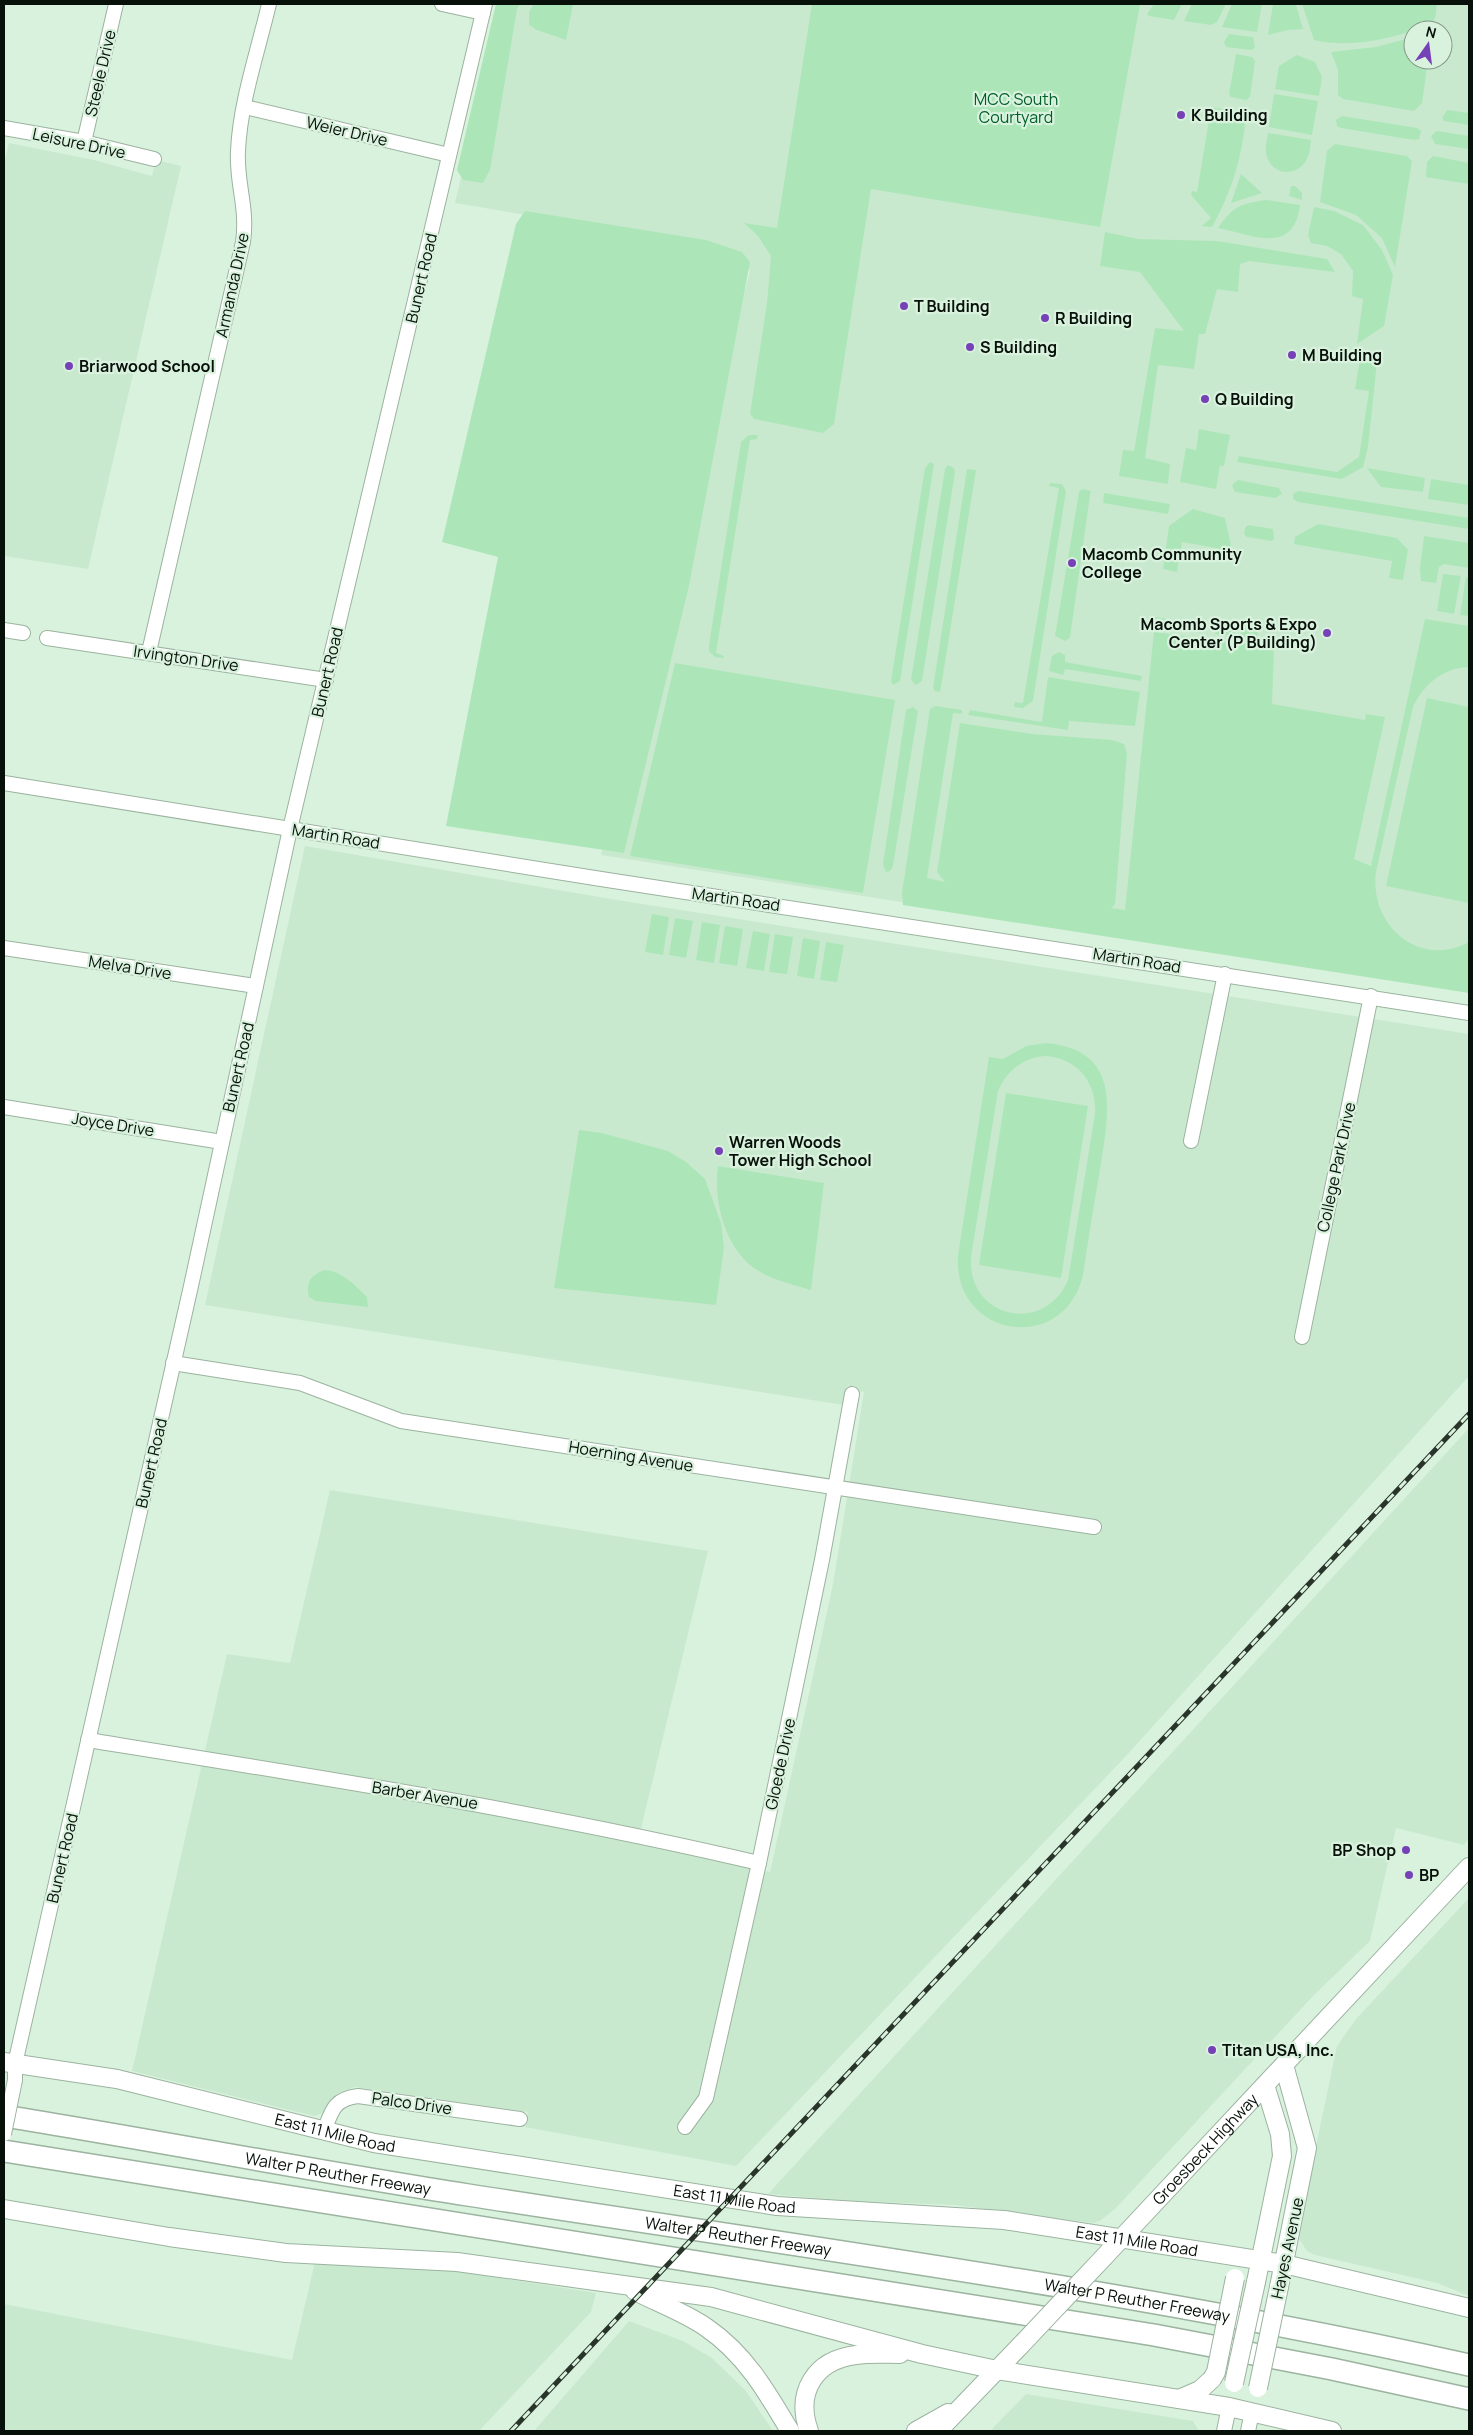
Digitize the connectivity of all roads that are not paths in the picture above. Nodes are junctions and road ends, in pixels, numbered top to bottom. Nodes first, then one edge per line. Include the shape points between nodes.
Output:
1 (116, 4) edge
2 (269, 4) edge
3 (442, 4) edge
4 (484, 9) edge
5 (245, 107) junction
6 (4, 128) edge
7 (84, 142) junction
8 (450, 155) junction
9 (154, 159) dead end
10 (4, 630) edge
11 (23, 633) dead end
12 (47, 638) dead end
13 (149, 652) junction
14 (326, 680) junction
15 (4, 783) edge
16 (290, 829) junction
17 (4, 948) edge
18 (1225, 974) junction
19 (256, 986) junction
20 (1371, 996) junction
21 (1469, 1013) edge
22 (4, 1107) edge
23 (1191, 1141) dead end
24 (222, 1142) junction
25 (1302, 1337) dead end
26 (173, 1364) junction
27 (852, 1394) dead end
28 (836, 1487) junction
29 (1094, 1527) dead end
30 (88, 1740) junction
31 (759, 1863) junction
32 (1469, 1866) edge
33 (1284, 2065) junction
34 (12, 2069) edge
35 (1265, 2085) junction
36 (4, 2116) edge
37 (520, 2119) dead end
38 (684, 2127) dead end
39 (324, 2131) junction
40 (4, 2134) edge
41 (4, 2151) edge
42 (4, 2209) edge
43 (1122, 2238) junction
44 (1220, 2253) junction
45 (1260, 2260) junction
46 (1284, 2264) junction
47 (621, 2284) junction
48 (1469, 2308) edge
49 (922, 2354) junction
50 (1469, 2365) edge
51 (997, 2370) junction
52 (1179, 2399) junction
53 (1469, 2399) edge
54 (960, 2407) junction
55 (1229, 2407) junction
56 (1252, 2412) junction
57 (790, 2431) edge
58 (809, 2431) edge
59 (916, 2431) edge
60 (938, 2431) edge
61 (1224, 2431) edge
62 (1248, 2431) edge
63 (1332, 2431) edge

1 - 7 street, Steele Drive
2 - 5 street, Armanda Drive
3 - 4 street
4 - 8 street, Bunert Road
5 - 8 street, Weier Drive
5 - 13 street, Armanda Drive via 237,152 245,208 243,242
6 - 7 street, Leisure Drive
7 - 9 street, Leisure Drive
8 - 14 street, Bunert Road
10 - 11 street
12 - 13 street, Irvington Drive
13 - 14 street, Irvington Drive
14 - 16 street, Bunert Road
15 - 16 street, Martin Road
16 - 18 street, Martin Road
16 - 19 street, Bunert Road
17 - 19 street, Melva Drive
18 - 20 street, Martin Road
18 - 23 street
19 - 24 street, Bunert Road
20 - 21 street, Martin Road
20 - 25 street, College Park Drive
22 - 24 street, Joyce Drive
24 - 26 street, Bunert Road
26 - 28 street, Hoerning Avenue via 300,1383 401,1421
26 - 30 street, Bunert Road
27 - 28 street, Gloede Drive
28 - 29 street, Hoerning Avenue
28 - 31 street, Gloede Drive
30 - 31 street, Barber Avenue via 519,1811
30 - 34 street, Bunert Road
31 - 38 street, Gloede Drive via 706,2098
32 - 33 main road, Groesbeck Highway
33 - 35 main road, Groesbeck Highway
33 - 46 main road, Hayes Avenue via 1307,2148
34 - 39 main road, East 11 Mile Road via 117,2079
34 - 40 street, Bunert Road, bridge
35 - 43 main road, Groesbeck Highway
35 - 45 main road, Hayes Avenue via 1280,2134 1282,2156
36 - 50 highway, Walter P Reuther Freeway via 465,2195 1183,2307
37 - 39 street, Palco Drive via 358,2096 338,2102
39 - 43 main road, East 11 Mile Road via 374,2143 734,2201 837,2211 980,2218
41 - 53 highway, Walter P Reuther Freeway via 1154,2335
42 - 47 main road via 286,2253 457,2262
43 - 44 main road, East 11 Mile Road
43 - 51 main road, Groesbeck Highway, bridge
44 - 45 main road, East 11 Mile Road
44 - 52 main road, bridge via 1231,2266 1235,2278 1216,2372 1200,2390
45 - 46 main road, East 11 Mile Road
45 - 55 main road, Hayes Avenue, bridge
46 - 48 main road, East 11 Mile Road
46 - 56 main road, Hayes Avenue, bridge
47 - 49 main road via 740,2304
47 - 57 main road via 705,2326 726,2342 760,2382
49 - 51 main road
49 - 58 main road via 857,2355 820,2369 806,2395 804,2408
51 - 52 main road
51 - 54 main road, Groesbeck Highway
52 - 55 main road
54 - 59 main road
54 - 60 main road, Groesbeck Highway
55 - 56 main road
55 - 61 street, Hayes Avenue
56 - 62 street, Hayes Avenue
56 - 63 main road

